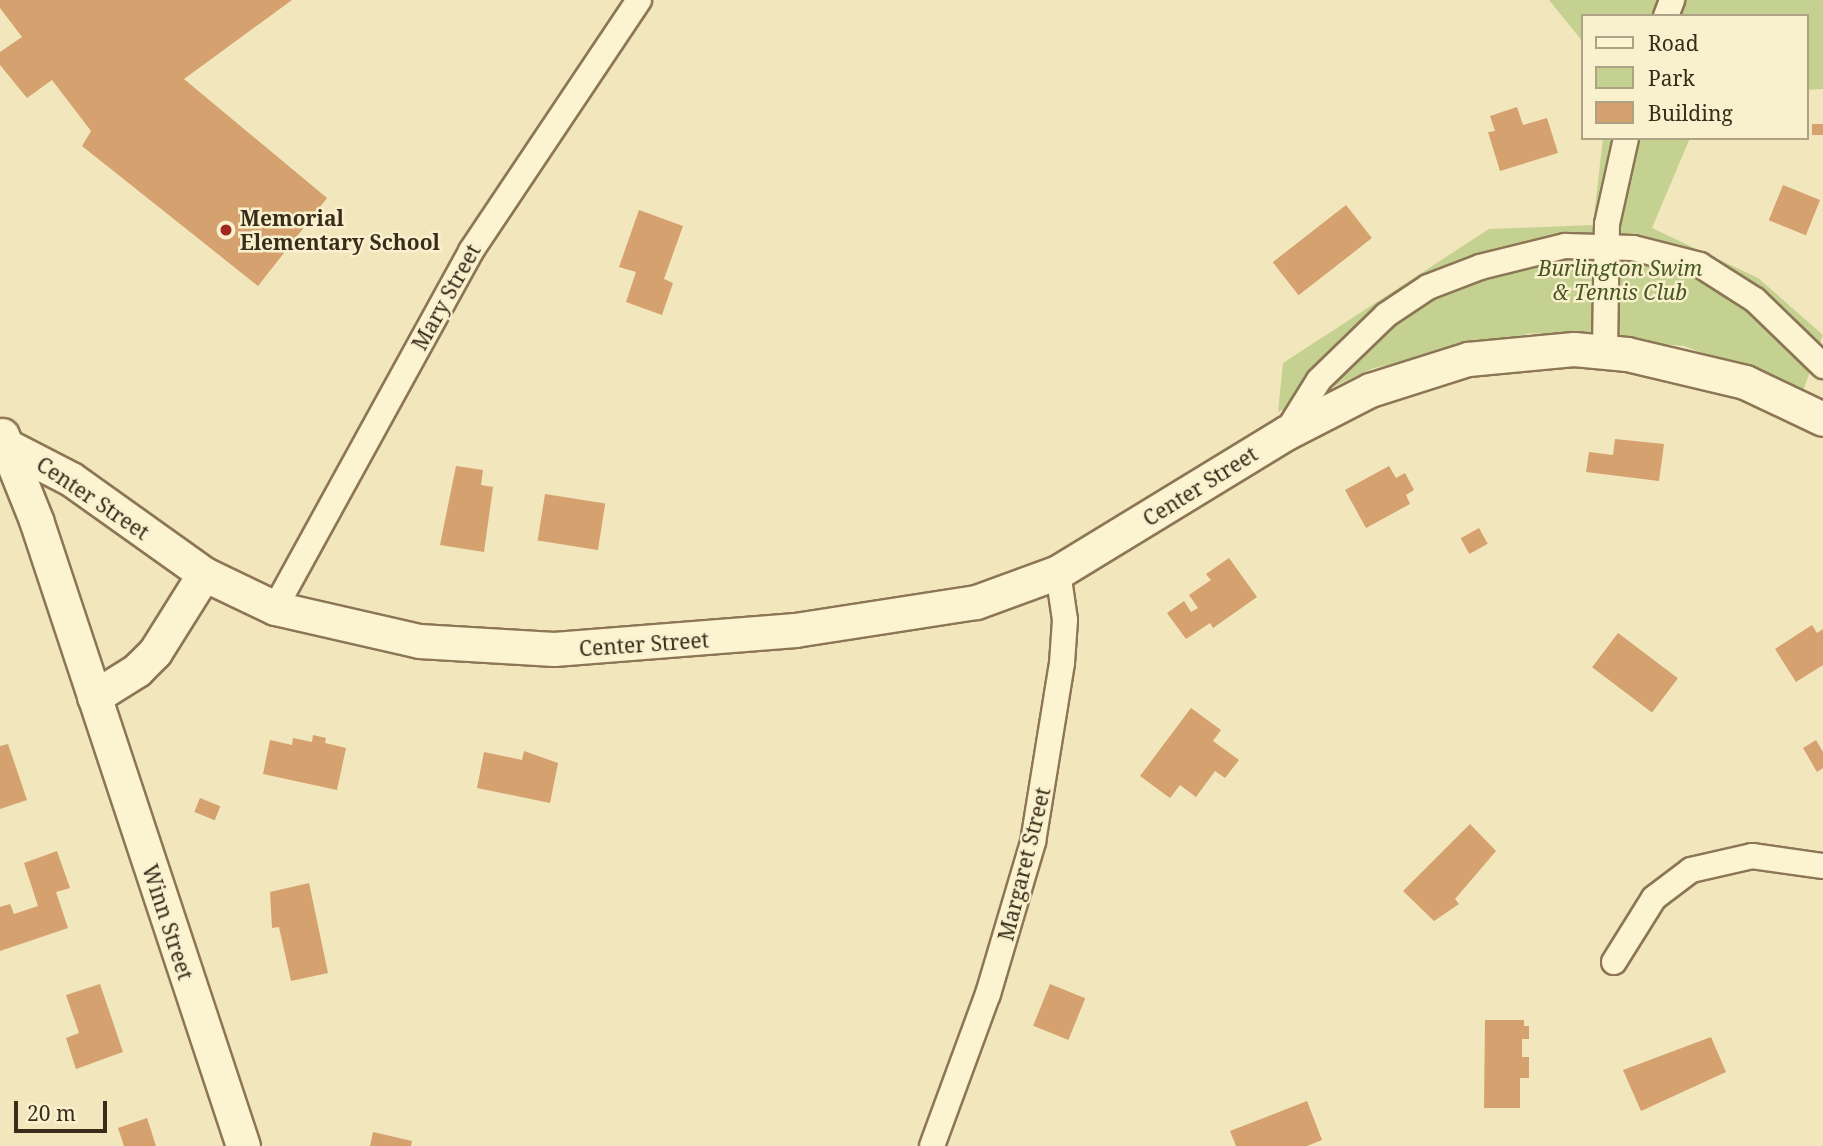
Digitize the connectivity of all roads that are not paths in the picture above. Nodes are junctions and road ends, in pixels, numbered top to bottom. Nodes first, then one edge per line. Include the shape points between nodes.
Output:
1 (639, 0) edge
2 (1625, 140) edge
3 (1606, 245) junction
4 (1605, 350) junction
5 (1823, 366) edge
6 (1823, 419) edge
7 (1286, 433) junction
8 (4, 437) edge
9 (1058, 572) junction
10 (204, 573) junction
11 (275, 608) junction
12 (94, 697) junction
13 (1823, 866) edge
14 (1614, 962) dead end
15 (243, 1146) edge
16 (932, 1146) edge

1 - 11 street, Mary Street via 471,251
2 - 3 street via 1611,196
3 - 4 street
3 - 5 street, Center Street via 1674,256 1715,272 1777,319
3 - 7 street, Center Street via 1565,246 1510,258 1428,287 1348,348 1318,380
4 - 6 main road, Center Street via 1717,373
4 - 7 main road, Center Street via 1511,353 1426,369 1370,390
7 - 9 main road, Center Street
8 - 10 main road, Center Street
8 - 12 main road, Winn Street
9 - 11 main road, Center Street via 976,602 932,612 603,648 444,644
9 - 16 street, Margaret Street via 1065,620 1062,663 1033,842 999,959
10 - 11 main road, Center Street
10 - 12 main road via 155,652 137,670
12 - 15 main road, Winn Street
13 - 14 street via 1752,856 1691,870 1654,898

